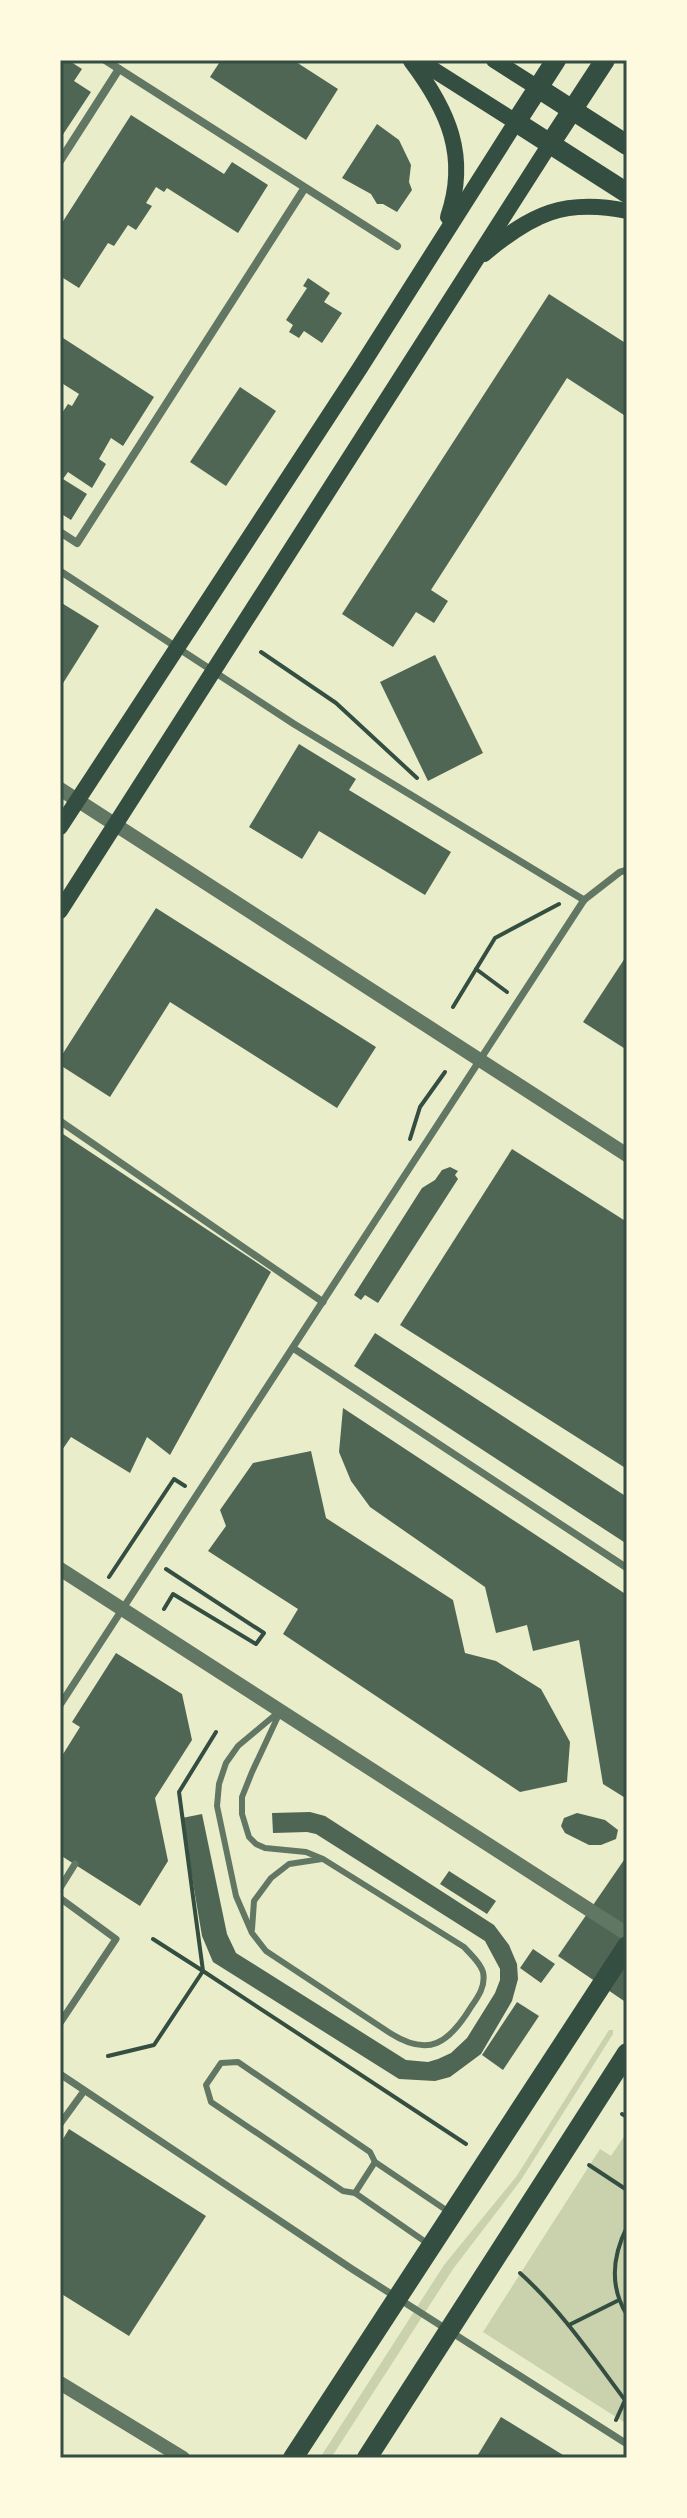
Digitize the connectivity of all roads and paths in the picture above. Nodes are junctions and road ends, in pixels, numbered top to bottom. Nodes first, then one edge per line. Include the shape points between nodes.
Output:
1 (105, 60) edge
2 (411, 60) edge
3 (418, 60) edge
4 (494, 60) edge
5 (556, 60) edge
6 (605, 60) edge
7 (119, 69) junction
8 (538, 88) junction
9 (572, 110) junction
10 (516, 122) junction
11 (550, 144) junction
12 (627, 145) edge
13 (60, 161) edge
14 (304, 189) junction
15 (627, 193) edge
16 (627, 211) edge
17 (439, 241) junction
18 (397, 246) dead end
19 (474, 263) junction
20 (60, 532) edge
21 (60, 571) edge
22 (261, 652) dead end
23 (60, 789) edge
24 (77, 800) junction
25 (420, 800) junction
26 (115, 824) junction
27 (60, 827) edge
28 (627, 870) edge
29 (580, 898) junction
30 (60, 911) edge
31 (476, 969) junction
32 (519, 1000) junction
33 (453, 1007) dead end
34 (445, 1072) dead end
35 (60, 1121) edge
36 (627, 1155) edge
37 (415, 1160) junction
38 (323, 1302) junction
39 (293, 1348) junction
40 (197, 1494) junction
41 (154, 1562) junction
42 (627, 1568) edge
43 (60, 1569) edge
44 (109, 1577) dead end
45 (164, 1609) dead end
46 (60, 1705) edge
47 (281, 1710) junction
48 (323, 1859) junction
49 (75, 1864) dead end
50 (60, 1888) edge
51 (60, 1898) edge
52 (252, 1933) junction
53 (627, 1934) edge
54 (153, 1939) dead end
55 (627, 1946) edge
56 (60, 2023) edge
57 (627, 2053) edge
58 (108, 2056) dead end
59 (60, 2074) edge
60 (84, 2091) junction
61 (60, 2124) edge
62 (375, 2162) junction
63 (589, 2165) dead end
64 (627, 2190) edge
65 (355, 2193) junction
66 (451, 2213) junction
67 (627, 2227) edge
68 (430, 2245) junction
69 (520, 2273) dead end
70 (618, 2300) junction
71 (627, 2315) edge
72 (569, 2325) junction
73 (60, 2383) edge
74 (609, 2433) junction
75 (627, 2444) edge
76 (183, 2458) edge
77 (293, 2458) edge
78 (367, 2458) edge

1 - 7 street
2 - 17 main road via 441,106 457,159 455,194
3 - 10 main road
4 - 8 main road
5 - 8 main road
6 - 9 main road
7 - 13 street
7 - 14 street
8 - 9 main road
8 - 10 main road
9 - 11 main road
9 - 12 main road
10 - 11 main road
10 - 17 main road
11 - 15 main road
11 - 19 main road
14 - 18 street
14 - 20 street via 77,543
16 - 19 main road via 573,206 547,213
17 - 24 main road
19 - 26 main road
21 - 25 street
22 - 25 path via 336,703 418,779
23 - 24 street
24 - 26 street
24 - 27 main road
25 - 29 street
26 - 30 main road
26 - 36 street
28 - 29 street
29 - 31 path via 495,938
29 - 32 street
31 - 32 path
31 - 33 path
32 - 37 street
34 - 37 path via 420,1107 410,1133
35 - 38 street
37 - 38 street
38 - 39 street
39 - 40 street
39 - 42 street
40 - 41 street
40 - 44 path via 174,1479
41 - 45 path via 264,1633 256,1644 173,1594
41 - 46 street
43 - 47 street
47 - 48 lane via 242,1797 242,1814 256,1844
47 - 52 lane via 238,1746 219,1784 217,1806 236,1896
47 - 53 street
48 - 52 lane via 289,1864 271,1878 254,1901
48 - 52 lane via 476,1959 483,1974 482,1990 453,2033 441,2043 421,2047 405,2042 266,1951
49 - 50 street
51 - 56 street via 116,1939
54 - 58 path via 203,1971 154,2045
55 - 66 main road
57 - 78 main road
59 - 60 street
60 - 61 street
60 - 74 street
62 - 65 lane
62 - 65 lane via 370,2152 238,2062 221,2063 206,2085 211,2102 343,2191
62 - 66 lane
63 - 64 path
65 - 68 lane
66 - 68 main road
67 - 70 path via 614,2260
68 - 77 main road
69 - 72 path
70 - 71 path
70 - 72 path
72 - 74 path via 625,2400
73 - 76 street
74 - 75 street

